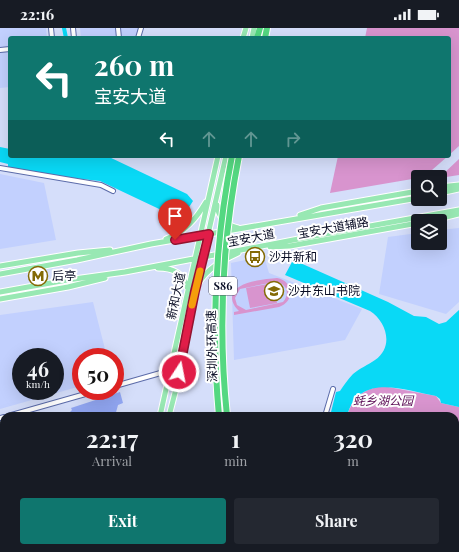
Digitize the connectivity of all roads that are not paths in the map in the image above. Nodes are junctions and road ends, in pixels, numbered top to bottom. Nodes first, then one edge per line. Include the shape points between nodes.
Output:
1 (218, 158) edge
2 (226, 158) edge
3 (232, 158) edge
4 (239, 158) edge
5 (0, 168) edge
6 (459, 185) edge
7 (447, 186) edge
8 (459, 189) edge
9 (113, 191) dead end
10 (411, 192) edge
11 (447, 192) edge
12 (209, 196) junction
13 (217, 199) junction
14 (411, 199) edge
15 (459, 210) edge
16 (459, 214) edge
17 (447, 217) edge
18 (284, 220) junction
19 (411, 224) edge
20 (241, 228) junction
21 (209, 234) junction
22 (200, 236) junction
23 (151, 244) junction
24 (131, 248) junction
25 (252, 248) junction
26 (244, 250) junction
27 (203, 257) junction
28 (194, 259) junction
29 (0, 266) edge
30 (145, 268) junction
31 (125, 272) junction
32 (0, 274) edge
33 (187, 289) junction
34 (195, 291) junction
35 (0, 292) edge
36 (0, 299) edge
37 (171, 370) junction
38 (124, 383) edge
39 (333, 389) dead end
40 (72, 398) edge
41 (22, 412) edge
42 (161, 412) edge
43 (170, 412) edge
44 (219, 412) edge
45 (227, 412) edge
46 (326, 412) edge

1 - 12 main road, 新和大道
2 - 13 main road, 新和大道
3 - 44 highway, 深圳外环高速 / S86, bridge via 220,228 215,291 215,360
4 - 45 highway, 深圳外环高速 / S86, bridge via 229,222 223,291 222,353
5 - 9 street via 101,185
6 - 7 main road
8 - 11 main road
10 - 18 main road, 宝安大道辅路 via 321,208
12 - 22 main road, 新和大道
12 - 23 main road via 197,217 186,228 176,235
13 - 20 main road via 222,219 229,225
13 - 21 main road, 新和大道
14 - 18 main road, 宝安大道
15 - 25 main road, 宝安大道
16 - 17 main road
18 - 20 main road, 宝安大道
19 - 25 main road, 宝安大道辅路 via 290,246
20 - 21 main road, 宝安大道
21 - 22 main road, 宝安大道
21 - 27 main road, 新和大道
22 - 23 main road, 宝安大道
22 - 28 main road, 新和大道
23 - 24 main road, 宝安大道
24 - 29 main road via 78,253
24 - 32 main road, 宝安大道
25 - 26 main road, 宝安大道
26 - 27 main road, 宝安大道
26 - 34 main road via 214,266
27 - 28 main road, 宝安大道
27 - 34 main road, 新和大道
28 - 30 main road, 宝安大道
28 - 33 main road, 新和大道
30 - 31 main road, 宝安大道
30 - 33 main road via 174,270 183,278
31 - 35 main road, 宝安大道
31 - 36 main road via 68,287
33 - 37 main road, 新和大道
34 - 43 main road, 新和大道
37 - 38 street
37 - 42 main road, 新和大道
39 - 46 street
40 - 41 street

